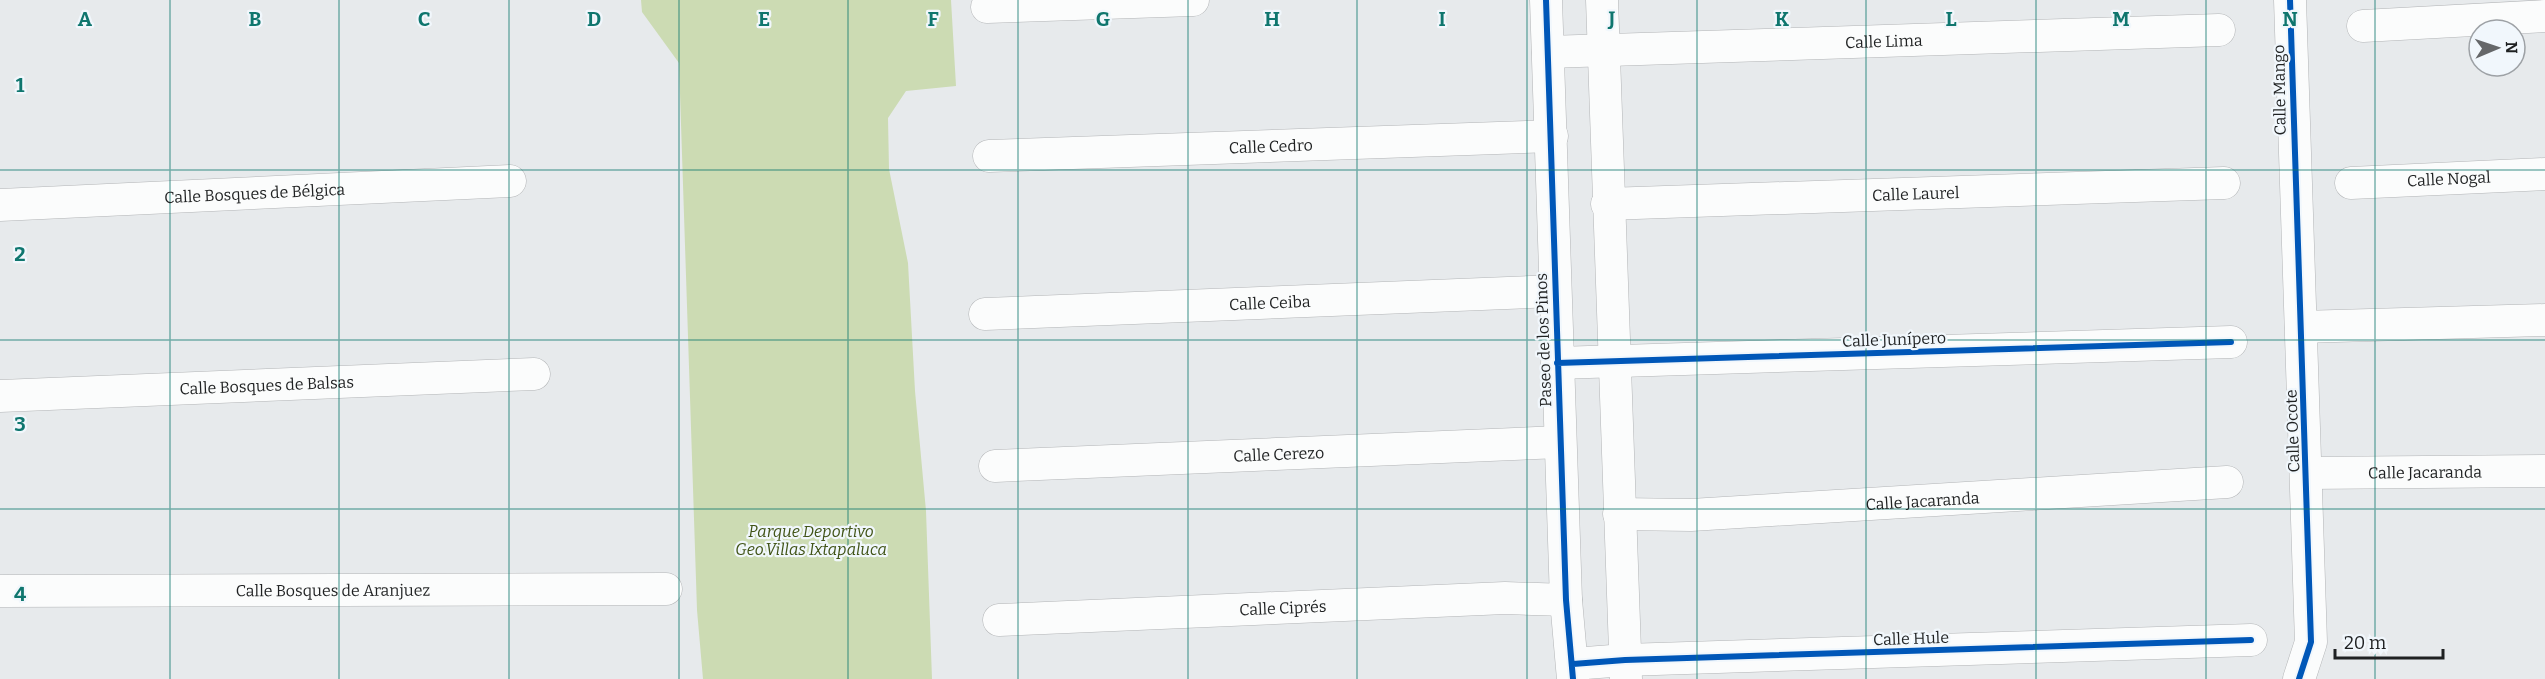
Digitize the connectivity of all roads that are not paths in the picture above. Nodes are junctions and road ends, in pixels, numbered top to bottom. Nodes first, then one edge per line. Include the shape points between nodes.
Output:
1 (1193, 0) edge
2 (1546, 0) edge
3 (1602, 0) edge
4 (2290, 0) edge
5 (987, 7) dead end
6 (2545, 16) edge
7 (2363, 26) dead end
8 (2219, 30) dead end
9 (1602, 51) junction
10 (1548, 52) junction
11 (1552, 136) junction
12 (989, 156) dead end
13 (2545, 174) edge
14 (2295, 180) joint
15 (510, 181) dead end
16 (2224, 183) dead end
17 (2351, 183) dead end
18 (1607, 204) junction
19 (0, 205) edge
20 (1555, 291) junction
21 (985, 314) dead end
22 (2545, 320) edge
23 (2301, 327) junction
24 (2231, 342) dead end
25 (1614, 361) junction
26 (1557, 363) junction
27 (534, 374) dead end
28 (0, 396) edge
29 (1560, 442) junction
30 (995, 466) dead end
31 (2545, 471) edge
32 (2307, 473) junction
33 (2227, 482) dead end
34 (1618, 514) junction
35 (666, 589) dead end
36 (0, 591) edge
37 (1566, 600) junction
38 (999, 620) dead end
39 (2251, 640) dead end
40 (1626, 670) edge
41 (1573, 672) edge
42 (2299, 679) edge

1 - 5 street
2 - 10 street, Paseo de los Pinos
3 - 9 street
4 - 14 street, Calle Mango
6 - 7 street
8 - 9 street, Calle Lima
9 - 10 street, Calle Lima
9 - 18 street
10 - 11 street, Paseo de los Pinos
11 - 12 street, Calle Cedro
11 - 20 street, Paseo de los Pinos
13 - 17 street, Calle Nogal
14 - 23 street, Calle Ocote
15 - 19 street, Calle Bosques de Bélgica
16 - 18 street, Calle Laurel
18 - 25 street
20 - 21 street, Calle Ceiba
20 - 26 street, Paseo de los Pinos
22 - 23 street
23 - 32 street, Calle Ocote
24 - 25 street, Calle Junípero
25 - 26 street, Calle Junípero
25 - 34 street
26 - 29 street, Paseo de los Pinos
27 - 28 street, Calle Bosques de Balsas
29 - 30 street, Calle Cerezo
29 - 37 street, Paseo de los Pinos
31 - 32 street, Calle Jacaranda
32 - 42 street, Calle Ocote via 2311,642
33 - 34 street, Calle Jacaranda via 1691,515
34 - 40 street
35 - 36 street, Calle Bosques de Aranjuez
37 - 38 street, Calle Ciprés via 1505,598
37 - 41 street, Paseo de los Pinos
39 - 40 street, Calle Hule
40 - 41 street, Calle Hule

